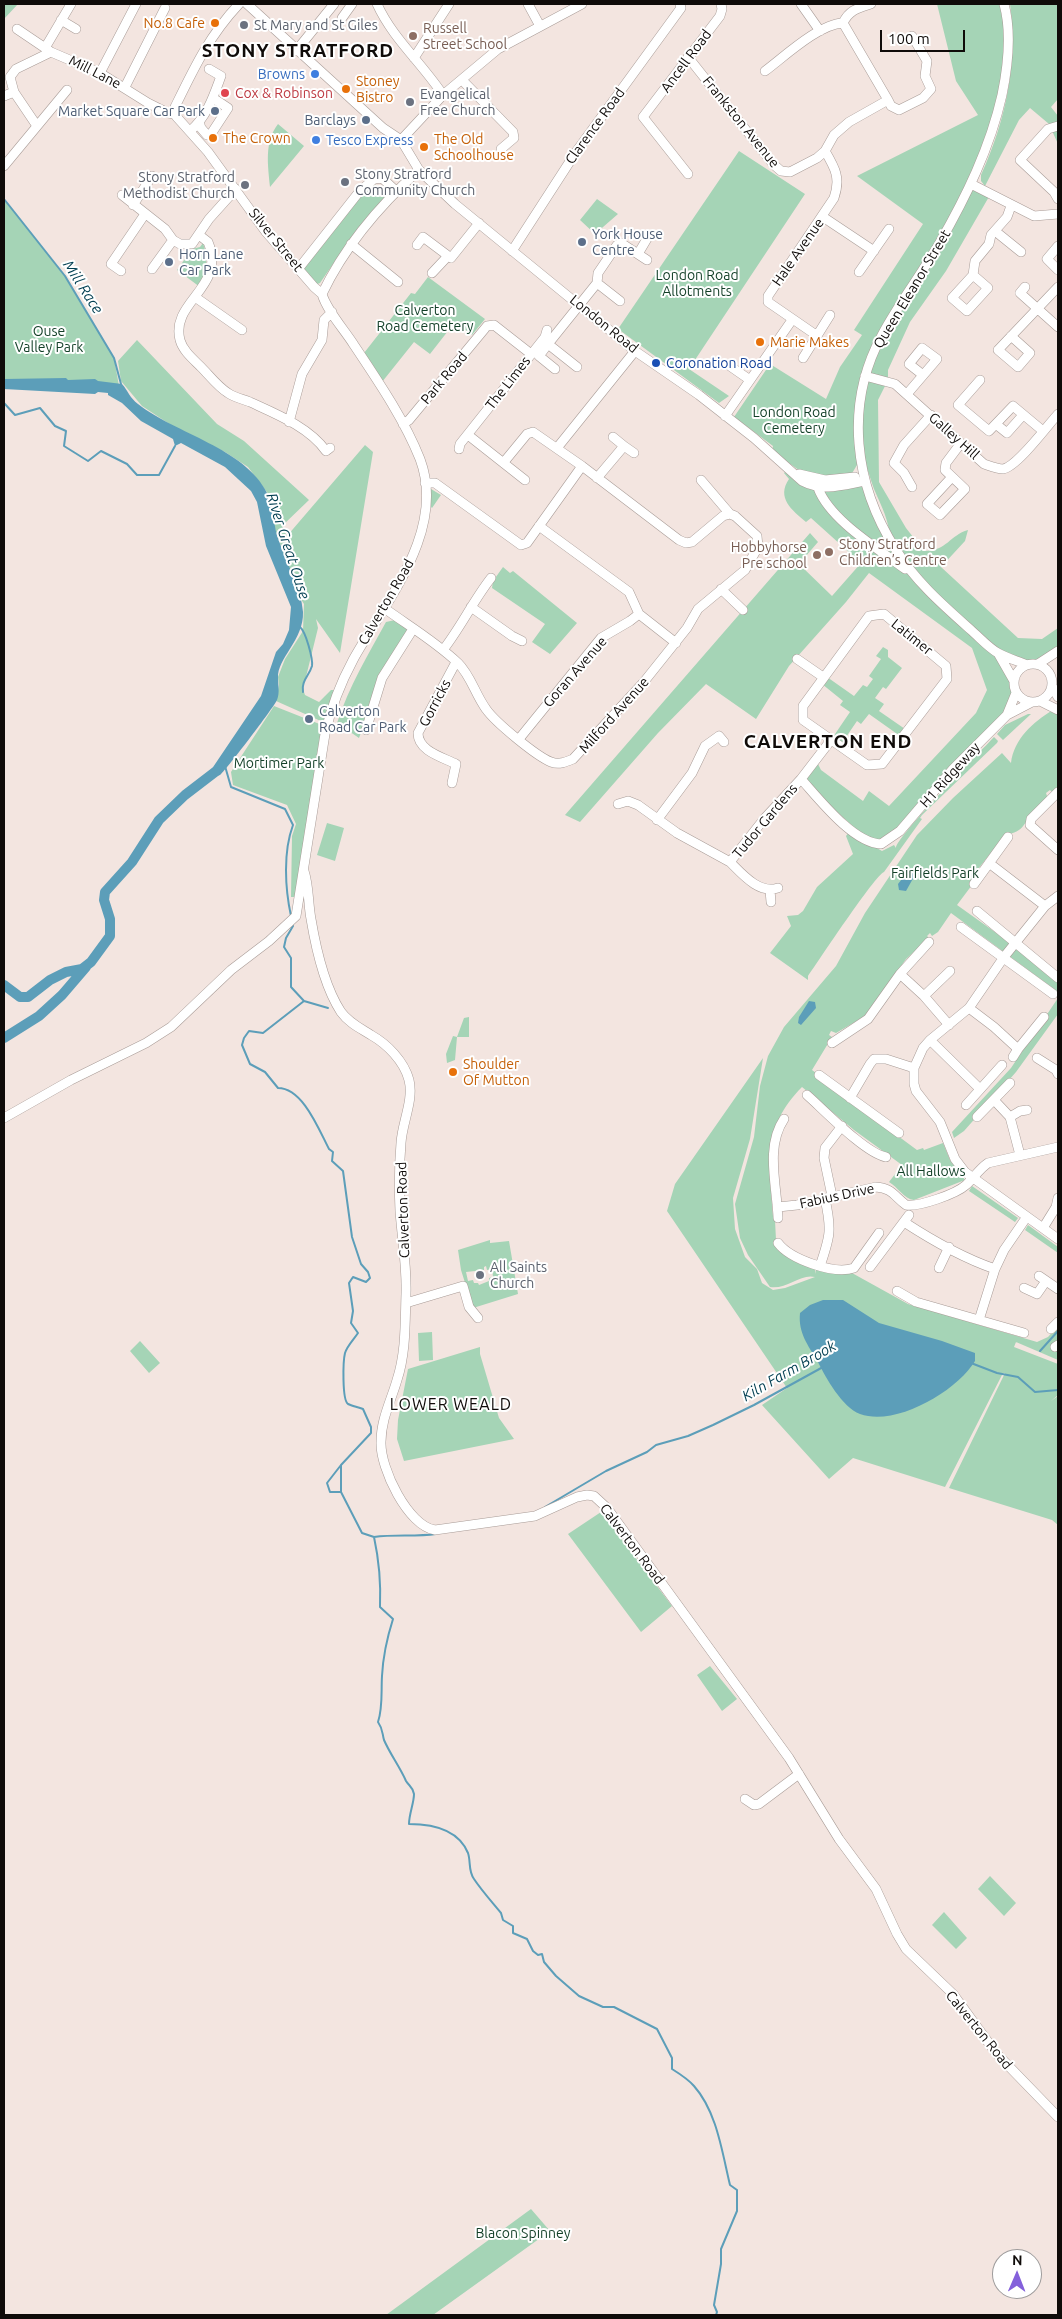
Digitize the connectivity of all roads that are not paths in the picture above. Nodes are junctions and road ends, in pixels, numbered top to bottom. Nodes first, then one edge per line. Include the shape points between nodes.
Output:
1 (71, 4) edge
2 (136, 4) edge
3 (239, 4) edge
4 (247, 4) edge
5 (334, 4) edge
6 (352, 4) edge
7 (377, 4) edge
8 (449, 4) edge
9 (528, 4) edge
10 (582, 4) edge
11 (680, 4) edge
12 (721, 4) edge
13 (801, 4) edge
14 (871, 4) edge
15 (1004, 4) edge
16 (165, 8) dead end
17 (342, 18) dead end
18 (61, 20) junction
19 (843, 23) junction
20 (540, 26) junction
21 (17, 29) dead end
22 (76, 29) dead end
23 (820, 30) junction
24 (912, 36) dead end
25 (48, 50) junction
26 (296, 51) junction
27 (688, 57) junction
28 (414, 58) junction
29 (209, 69) dead end
30 (765, 70) dead end
31 (100, 73) junction
32 (462, 80) junction
33 (125, 87) junction
34 (67, 90) dead end
35 (14, 92) junction
36 (443, 95) junction
37 (4, 96) edge
38 (213, 98) junction
39 (233, 99) dead end
40 (888, 100) junction
41 (227, 107) junction
42 (175, 115) junction
43 (200, 122) junction
44 (37, 126) junction
45 (1058, 126) edge
46 (190, 131) junction
47 (401, 140) junction
48 (501, 149) dead end
49 (825, 151) junction
50 (4, 166) edge
51 (419, 170) junction
52 (688, 174) dead end
53 (152, 176) dead end
54 (971, 184) junction
55 (236, 189) junction
56 (396, 191) junction
57 (122, 195) dead end
58 (1058, 199) edge
59 (133, 205) junction
60 (1011, 206) junction
61 (145, 214) junction
62 (1058, 214) edge
63 (823, 217) junction
64 (479, 224) junction
65 (889, 229) dead end
66 (995, 231) junction
67 (199, 235) junction
68 (648, 237) dead end
69 (173, 240) junction
70 (351, 244) junction
71 (417, 245) dead end
72 (1058, 246) edge
73 (512, 251) junction
74 (874, 251) junction
75 (1021, 252) dead end
76 (638, 254) junction
77 (448, 256) junction
78 (648, 260) dead end
79 (152, 268) dead end
80 (299, 268) junction
81 (1058, 270) edge
82 (121, 271) dead end
83 (859, 272) dead end
84 (432, 273) dead end
85 (973, 275) dead end
86 (398, 282) dead end
87 (596, 284) junction
88 (1058, 287) edge
89 (1020, 293) dead end
90 (322, 294) junction
91 (195, 297) junction
92 (620, 301) dead end
93 (580, 305) junction
94 (1038, 308) junction
95 (332, 312) junction
96 (830, 315) dead end
97 (792, 320) junction
98 (1058, 327) edge
99 (242, 330) dead end
100 (546, 330) dead end
101 (816, 335) junction
102 (1011, 336) dead end
103 (548, 344) junction
104 (635, 351) junction
105 (530, 354) junction
106 (803, 358) dead end
107 (728, 364) dead end
108 (577, 367) dead end
109 (555, 369) dead end
110 (923, 375) dead end
111 (865, 376) junction
112 (750, 380) junction
113 (980, 380) dead end
114 (907, 394) junction
115 (1058, 414) edge
116 (931, 415) junction
117 (1023, 415) junction
118 (725, 416) junction
119 (289, 422) junction
120 (403, 424) junction
121 (997, 425) junction
122 (1043, 431) junction
123 (468, 435) junction
124 (613, 437) dead end
125 (961, 442) junction
126 (624, 446) junction
127 (557, 448) junction
128 (459, 449) dead end
129 (326, 451) dead end
130 (634, 453) dead end
131 (504, 462) junction
132 (582, 466) junction
133 (794, 472) junction
134 (952, 477) dead end
135 (597, 478) junction
136 (864, 478) junction
137 (525, 480) dead end
138 (701, 480) dead end
139 (425, 483) junction
140 (912, 486) dead end
141 (818, 488) junction
142 (730, 514) junction
143 (539, 526) junction
144 (913, 575) junction
145 (490, 583) dead end
146 (721, 590) junction
147 (471, 607) junction
148 (384, 608) junction
149 (743, 610) dead end
150 (639, 614) junction
151 (413, 629) junction
152 (522, 641) dead end
153 (676, 643) junction
154 (443, 650) junction
155 (1056, 652) edge
156 (998, 653) junction
157 (796, 659) dead end
158 (456, 662) junction
159 (1027, 664) junction
160 (1038, 664) junction
161 (823, 677) junction
162 (1014, 681) junction
163 (1052, 681) junction
164 (1016, 692) junction
165 (1058, 697) edge
166 (1036, 702) junction
167 (1058, 710) edge
168 (1007, 715) junction
169 (366, 730) dead end
170 (520, 739) junction
171 (831, 740) junction
172 (724, 742) dead end
173 (801, 779) junction
174 (452, 783) dead end
175 (1058, 792) edge
176 (618, 804) dead end
177 (657, 820) junction
178 (1008, 837) dead end
179 (869, 841) joint
180 (1057, 847) edge
181 (730, 862) junction
182 (989, 863) junction
183 (304, 870) junction
184 (974, 884) dead end
185 (1058, 896) edge
186 (771, 902) dead end
187 (1045, 906) junction
188 (977, 911) dead end
189 (311, 918) junction
190 (292, 920) junction
191 (961, 927) dead end
192 (929, 942) dead end
193 (1016, 944) junction
194 (1004, 957) junction
195 (950, 971) dead end
196 (900, 974) junction
197 (1058, 978) edge
198 (1053, 994) dead end
199 (924, 996) junction
200 (969, 1008) junction
201 (1044, 1017) dead end
202 (949, 1025) junction
203 (930, 1040) junction
204 (832, 1044) dead end
205 (1037, 1059) dead end
206 (1002, 1065) dead end
207 (914, 1068) junction
208 (1058, 1074) edge
209 (819, 1075) dead end
210 (1010, 1083) dead end
211 (980, 1089) junction
212 (807, 1095) dead end
213 (850, 1098) junction
214 (994, 1100) junction
215 (966, 1105) dead end
216 (1027, 1110) dead end
217 (1010, 1117) junction
218 (4, 1118) edge
219 (978, 1118) dead end
220 (784, 1119) dead end
221 (842, 1126) junction
222 (899, 1133) dead end
223 (1058, 1147) edge
224 (1020, 1155) junction
225 (886, 1157) dead end
226 (971, 1178) junction
227 (829, 1198) junction
228 (1058, 1198) edge
229 (778, 1207) junction
230 (778, 1218) dead end
231 (1026, 1218) junction
232 (1043, 1228) junction
233 (880, 1233) dead end
234 (1058, 1239) edge
235 (778, 1242) dead end
236 (949, 1247) junction
237 (820, 1266) junction
238 (870, 1267) dead end
239 (995, 1269) junction
240 (938, 1270) dead end
241 (1024, 1288) dead end
242 (1058, 1289) edge
243 (897, 1291) dead end
244 (406, 1303) junction
245 (478, 1318) dead end
246 (979, 1320) junction
247 (1058, 1322) edge
248 (1051, 1329) dead end
249 (1024, 1333) dead end
250 (799, 1774) junction
251 (745, 1800) dead end
252 (1058, 2117) edge

1 - 18 street
2 - 31 street
3 - 42 street via 223,20 198,60 175,108
4 - 26 street
5 - 26 street
6 - 17 street
7 - 28 street via 385,21
8 - 28 street
9 - 20 street
10 - 20 street
11 - 73 street, Clarence Road via 681,8 576,152
12 - 27 street, Ancell Road via 720,16
13 - 23 street
14 - 19 street via 852,10
15 - 54 street, Queen Eleanor Street via 1008,40 1005,79 990,135
16 - 33 street
18 - 22 street
18 - 25 street
19 - 23 street
19 - 40 street
20 - 32 street via 498,49
21 - 25 street, Mill Lane
23 - 30 street
24 - 40 street via 927,61 925,76 931,89 923,98 900,110 891,106
25 - 31 street, Mill Lane
25 - 35 street via 16,69 10,77
26 - 47 street
27 - 49 street, Frankston Avenue via 781,171 790,172
27 - 52 street, Ancell Road via 643,117
28 - 36 street via 430,74
29 - 38 street via 221,76
31 - 33 street, Mill Lane
32 - 36 street
32 - 48 street via 513,132 514,138
33 - 42 street, Mill Lane via 148,103
34 - 44 street
35 - 37 street
35 - 44 street
36 - 47 street
38 - 41 street
38 - 43 street
39 - 41 street
40 - 49 street via 849,122 834,135
41 - 43 street via 211,134 203,133
42 - 46 street, Silver Street
43 - 46 street
44 - 50 street
45 - 58 street via 1048,129 1020,160
46 - 55 street, Silver Street
47 - 51 street, London Road
49 - 63 street, Hale Avenue via 839,178 834,198
51 - 56 street
51 - 64 street, London Road
53 - 59 street
54 - 60 street
54 - 111 street, Queen Eleanor Street via 939,245 881,336
55 - 67 street
55 - 80 street, Silver Street via 266,232
56 - 70 street
56 - 80 street via 382,178 374,179 359,192
57 - 59 street
59 - 61 street
60 - 62 street via 1034,216
60 - 66 street via 1007,217
61 - 69 street
61 - 82 street via 108,261
63 - 74 street
63 - 97 street, Hale Avenue via 768,296 770,304
64 - 73 street, London Road
64 - 77 street via 451,258
65 - 74 street
66 - 75 street
66 - 85 street via 990,244 975,260
67 - 69 street via 192,244
67 - 91 street via 208,242 212,266 209,278
68 - 76 street
69 - 79 street
70 - 86 street
70 - 90 street
71 - 77 street via 423,237
72 - 81 street via 1047,259
73 - 93 street, London Road
74 - 83 street
76 - 78 street
76 - 87 street via 621,243 617,245 598,273
77 - 84 street
80 - 90 street, Silver Street
87 - 92 street
87 - 93 street
88 - 94 street
89 - 94 street
90 - 95 street, Calverton Road
91 - 99 street
91 - 119 street via 184,311 179,325 180,340 187,352 228,393
93 - 103 street
93 - 104 street, London Road
94 - 98 street
94 - 102 street
95 - 119 street via 324,320 322,340 302,374
95 - 120 street, Calverton Road
96 - 101 street
97 - 101 street, Hale Avenue
97 - 112 street
100 - 105 street, The Limes via 545,337
101 - 106 street
103 - 108 street
103 - 109 street via 538,356
104 - 118 street, London Road
104 - 127 street
105 - 120 street, Park Road via 494,325 487,326
105 - 123 street, The Limes
107 - 112 street
110 - 114 street
111 - 114 street, Galley Hill via 895,384
111 - 136 street, Queen Eleanor Street via 857,427
112 - 118 street
113 - 121 street via 958,405 989,432
114 - 116 street, Galley Hill
115 - 122 street, Galley Hill
116 - 125 street, Galley Hill
116 - 140 street via 904,444 894,463
117 - 121 street via 1007,432
117 - 121 street via 1013,406
117 - 122 street
118 - 133 street, London Road
119 - 129 street via 317,440
120 - 139 street, Calverton Road via 421,463
122 - 125 street, Galley Hill via 1015,462 1002,469 984,464
123 - 128 street, The Limes
123 - 131 street
124 - 126 street
125 - 134 street via 946,463 945,470
126 - 130 street
126 - 135 street
127 - 131 street via 533,432 527,434
127 - 132 street
131 - 137 street
132 - 135 street
132 - 143 street
133 - 136 street, London Road via 825,480
133 - 141 street, London Road via 802,481
135 - 142 street via 686,543
136 - 141 street
136 - 144 street, Queen Eleanor Street via 883,530
138 - 142 street, Milford Avenue
139 - 143 street via 435,483 517,544 527,543
139 - 148 street, Calverton Road via 421,532 411,561
141 - 144 street via 826,504
142 - 146 street, Milford Avenue via 757,536 759,542 745,570
143 - 150 street via 629,592
144 - 156 street, Queen Eleanor Street
145 - 147 street
146 - 149 street
146 - 153 street, Milford Avenue via 698,609
147 - 152 street
147 - 154 street via 461,627
148 - 151 street, Milford Avenue
148 - 183 street, Calverton Road via 346,673 331,709
150 - 153 street
150 - 170 street, Goran Avenue via 602,638
151 - 154 street, Milford Avenue
151 - 169 street via 382,678
153 - 170 street, Milford Avenue via 573,759 562,764 551,762
154 - 158 street, Milford Avenue
155 - 160 street
155 - 163 street
156 - 159 street, Queen Eleanor Street
156 - 162 street, Queen Eleanor Street
157 - 161 street
158 - 170 street, Milford Avenue via 467,672 484,707
158 - 174 street, Gorricks via 418,733 423,747 456,764
159 - 160 street
159 - 162 street via 1018,670
160 - 163 street via 1048,670
161 - 171 street, Latimer via 803,706 803,720
161 - 171 street, Latimer via 869,616 884,614 946,666 947,679 882,764 867,765
162 - 164 street
163 - 165 street
163 - 166 street via 1048,695
164 - 166 street via 1022,698
164 - 168 street, H1 Ridgeway
166 - 167 street
166 - 168 street, H1 Ridgeway
168 - 179 street, H1 Ridgeway via 894,836 881,844
171 - 173 street, Tudor Gardens
172 - 177 street via 719,736 705,746 692,774
173 - 179 street, Tudor Gardens via 850,829
173 - 181 street, Tudor Gardens
175 - 180 street via 1031,819 1030,825
176 - 177 street, Tudor Gardens via 628,801 638,805
177 - 181 street, Tudor Gardens
178 - 182 street
181 - 186 street, Tudor Gardens via 761,888 774,889
182 - 184 street
182 - 187 street
183 - 189 street, Calverton Road
183 - 190 street, Calverton Road
185 - 187 street
187 - 193 street
188 - 193 street
189 - 190 street
189 - 244 street, Calverton Road via 321,961 342,1013 392,1052 409,1081 410,1094 401,1141 400,1180
190 - 218 street via 231,970 171,1027
191 - 194 street
192 - 196 street
193 - 194 street
193 - 197 street
194 - 198 street
194 - 200 street
195 - 199 street
196 - 199 street
196 - 204 street via 868,1019
199 - 202 street
200 - 201 street via 1015,1053
200 - 202 street
202 - 203 street
203 - 207 street
203 - 211 street
205 - 208 street
206 - 211 street
207 - 213 street via 886,1059 874,1059
207 - 226 street via 916,1091 940,1122 955,1158
209 - 213 street
210 - 214 street
211 - 215 street
212 - 221 street
213 - 222 street
214 - 217 street
214 - 219 street
216 - 217 street
217 - 224 street
220 - 229 street via 775,1135 773,1148
221 - 225 street via 878,1155
221 - 227 street via 825,1148
223 - 224 street
224 - 226 street via 988,1163
226 - 227 street, Fabius Drive via 955,1191 911,1206 885,1187
226 - 231 street
227 - 229 street, Fabius Drive
227 - 237 street via 830,1238
228 - 232 street
229 - 230 street
231 - 232 street
231 - 239 street
232 - 234 street
233 - 237 street via 854,1268 833,1270
235 - 237 street via 783,1250
236 - 238 street via 922,1234 907,1219
236 - 239 street
236 - 240 street
239 - 246 street
241 - 242 street via 1037,1294 1043,1279
243 - 246 street via 916,1302
244 - 245 street via 463,1286 469,1306
244 - 250 street, Calverton Road via 398,1380 386,1411 380,1443 388,1472 407,1507 427,1529 435,1530 535,1516 577,1496 594,1496 607,1508
246 - 249 street
247 - 248 street
250 - 251 street via 759,1804
250 - 252 street, Calverton Road via 838,1839 876,1889 906,1949 954,1994 996,2053

